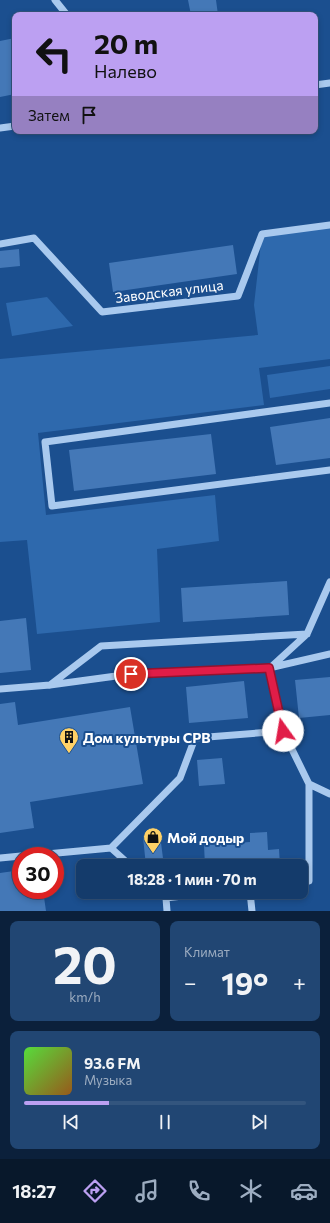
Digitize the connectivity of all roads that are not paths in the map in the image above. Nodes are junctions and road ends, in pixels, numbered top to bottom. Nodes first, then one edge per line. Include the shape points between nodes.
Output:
1 (55, 0) edge
2 (65, 12) edge
3 (330, 83) edge
4 (318, 85) edge
5 (12, 126) edge
6 (0, 128) edge
7 (330, 225) edge
8 (0, 244) edge
9 (330, 403) edge
10 (330, 470) edge
11 (330, 582) edge
12 (307, 634) junction
13 (327, 655) edge
14 (269, 668) junction
15 (50, 685) junction
16 (0, 689) edge
17 (283, 731) junction
18 (309, 784) junction
19 (330, 794) edge
20 (111, 848) junction
21 (64, 852) edge
22 (12, 857) edge
23 (0, 858) edge
24 (123, 859) edge
25 (308, 881) edge
26 (166, 899) edge
27 (251, 899) edge
28 (167, 911) edge
29 (252, 911) edge

1 - 2 street
3 - 4 street
5 - 6 street
7 - 8 street, Заводская улица via 262,234 238,296 102,312 34,238
9 - 10 street via 45,442 52,506
11 - 12 street
12 - 14 street
12 - 15 street via 101,646
13 - 14 street
14 - 15 street via 131,674
14 - 17 street
15 - 16 street
17 - 18 street
17 - 20 street via 195,738 180,778
18 - 19 street
18 - 25 street
20 - 21 street
20 - 24 street
22 - 23 street
26 - 28 street
27 - 29 street

